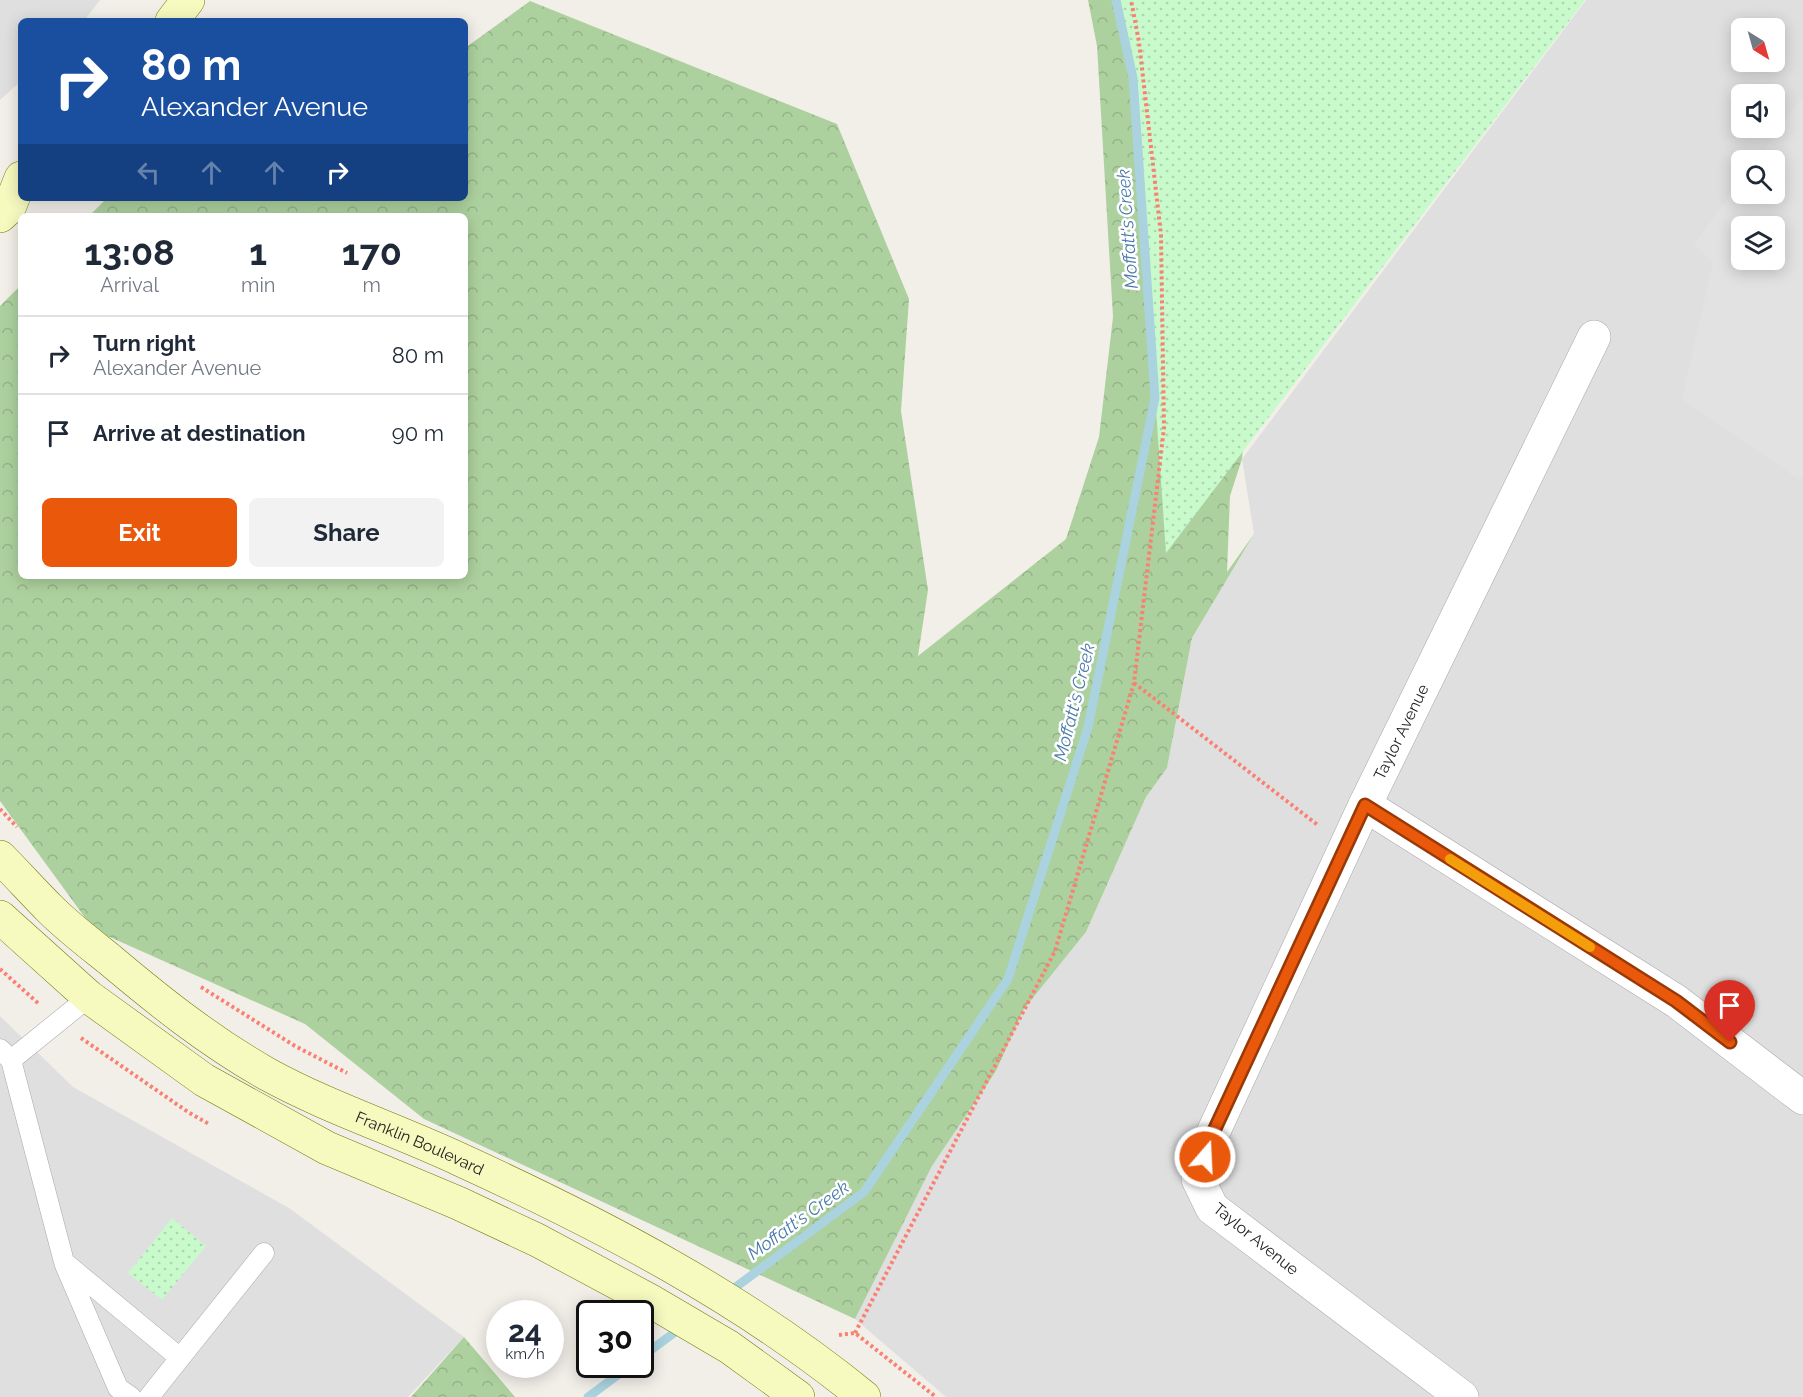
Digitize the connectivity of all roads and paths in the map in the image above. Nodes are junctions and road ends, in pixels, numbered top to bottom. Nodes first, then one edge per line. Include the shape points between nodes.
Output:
1 (188, 0) edge
2 (1131, 0) edge
3 (174, 18) edge
4 (18, 174) edge
5 (0, 180) edge
6 (18, 186) edge
7 (0, 216) edge
8 (1594, 337) dead end
9 (1134, 683) junction
10 (1365, 805) junction
11 (0, 809) edge
12 (18, 828) dead end
13 (1347, 846) junction
14 (0, 857) edge
15 (0, 917) edge
16 (196, 984) dead end
17 (89, 997) junction
18 (6, 1055) edge
19 (356, 1077) dead end
20 (1803, 1098) edge
21 (264, 1253) dead end
22 (64, 1262) junction
23 (180, 1358) junction
24 (131, 1397) edge
25 (149, 1397) edge
26 (798, 1397) edge
27 (864, 1397) edge
28 (936, 1397) edge
29 (1462, 1397) edge

1 - 3 main road
2 - 9 path via 1161,235 1164,428
4 - 5 main road
6 - 7 main road via 9,208
8 - 10 street, Taylor Avenue
9 - 13 path
9 - 28 path via 1055,951 855,1333
10 - 13 street, Taylor Avenue
10 - 20 street via 1676,1001
11 - 12 path
13 - 29 street, Taylor Avenue via 1212,1135 1198,1179 1212,1208
14 - 27 main road, Franklin Boulevard via 60,918 174,1014 220,1045 269,1075 341,1110 557,1204 682,1272 760,1320
15 - 17 main road
16 - 19 path via 295,1046
17 - 18 lane
17 - 26 main road via 204,1080 256,1110 327,1148 537,1240 729,1347
18 - 22 lane
21 - 23 lane
22 - 23 lane
22 - 24 lane via 118,1388
23 - 25 lane

